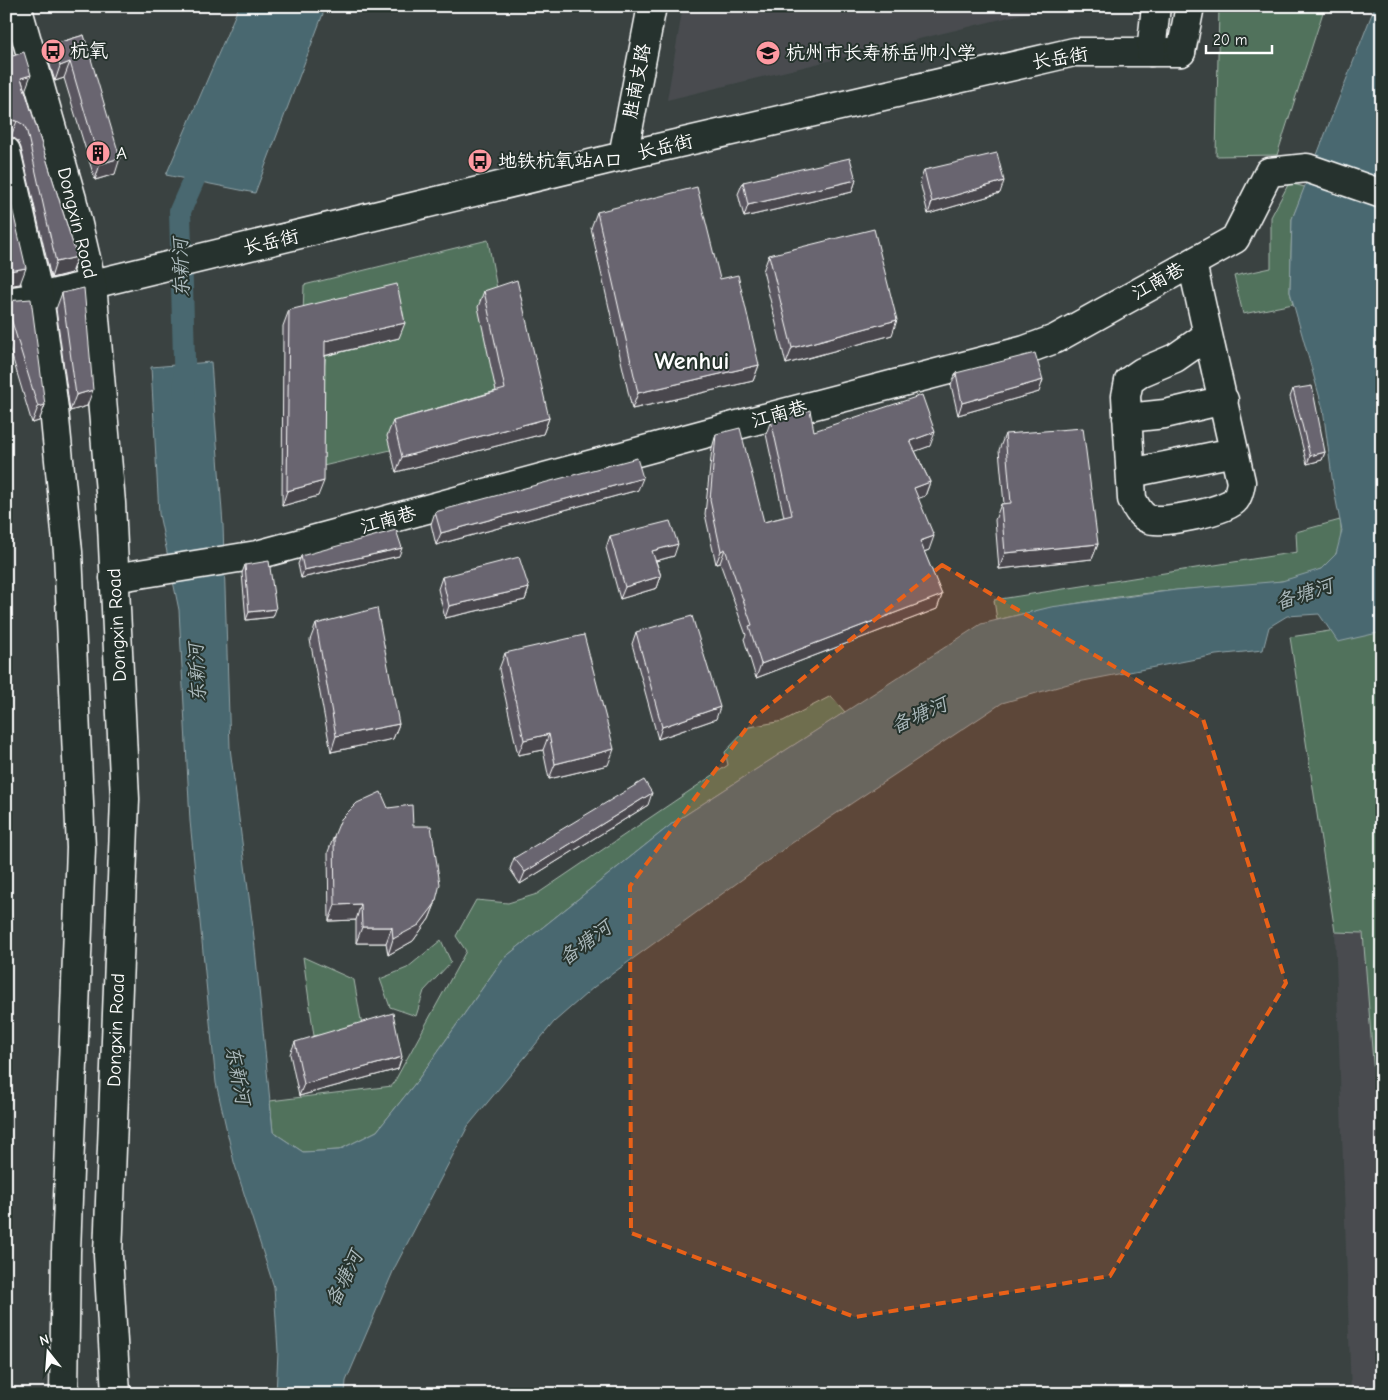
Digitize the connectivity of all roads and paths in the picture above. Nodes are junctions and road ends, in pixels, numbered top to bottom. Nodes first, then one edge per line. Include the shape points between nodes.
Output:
1 (17, 6) edge
2 (652, 6) edge
3 (1156, 6) edge
4 (1190, 6) edge
5 (1150, 52) junction
6 (6, 151) edge
7 (623, 156) junction
8 (1382, 194) edge
9 (1192, 263) junction
10 (92, 284) junction
11 (39, 297) junction
12 (6, 302) edge
13 (1208, 335) junction
14 (1224, 400) junction
15 (1127, 418) junction
16 (1234, 452) junction
17 (1131, 473) junction
18 (114, 578) junction
19 (66, 1252) junction
20 (108, 1255) junction
21 (45, 1394) edge
22 (64, 1394) edge
23 (100, 1394) edge
24 (116, 1394) edge

1 - 10 street, Dongxin Road via 72,199
2 - 7 street, 胜南支路
3 - 5 street
4 - 5 street, 长岳街 via 1181,52
5 - 7 street, 长岳街 via 1074,52
6 - 11 street
7 - 10 street, 长岳街
8 - 9 street, 江南巷 via 1307,168 1269,172 1235,239
9 - 13 street
9 - 18 street, 江南巷 via 1055,339 1025,350 257,555
10 - 11 street, 长岳街
10 - 18 street, Dongxin Road via 111,503
11 - 12 street, 长岳街
11 - 19 street via 68,552 81,848
13 - 14 street
13 - 15 street via 1175,358 1129,381
14 - 15 street via 1165,414
14 - 16 street
15 - 17 street
16 - 17 street
16 - 17 street via 1241,482 1235,501 1226,507 1186,516 1150,520 1139,512 1132,499
18 - 20 street, Dongxin Road via 125,799
19 - 21 street
19 - 22 street
20 - 23 street, Dongxin Road
20 - 24 street, Dongxin Road

